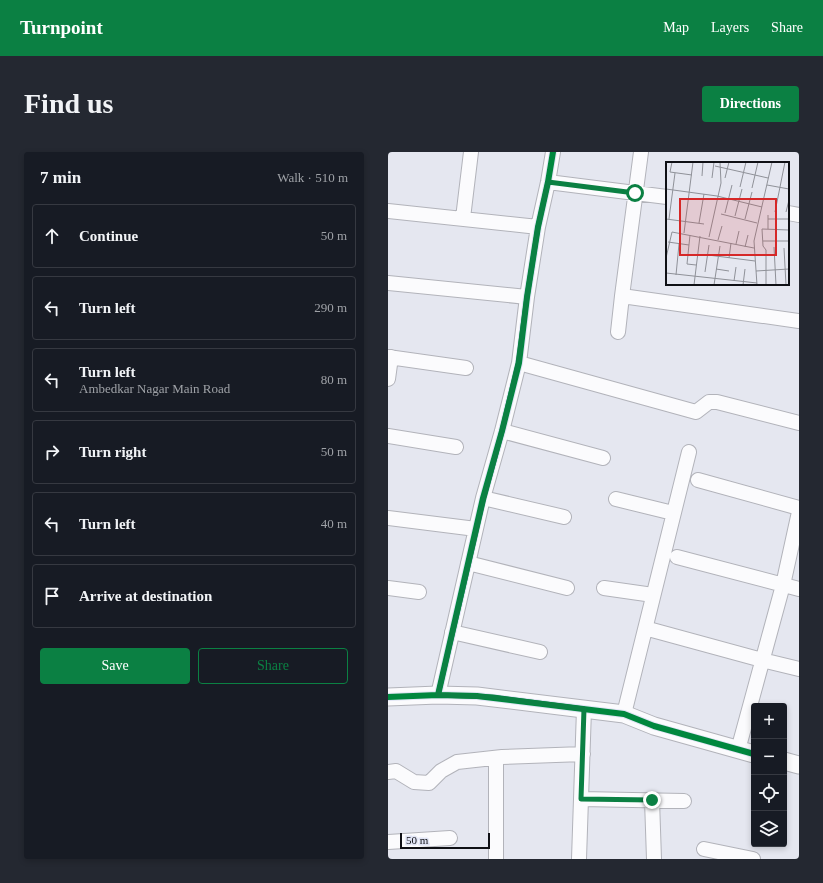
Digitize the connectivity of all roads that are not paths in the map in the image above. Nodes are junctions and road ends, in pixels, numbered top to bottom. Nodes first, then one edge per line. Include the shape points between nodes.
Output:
1 (471, 152) edge
2 (553, 152) edge
3 (641, 152) edge
4 (548, 182) junction
5 (635, 193) junction
6 (666, 197) edge
7 (388, 211) edge
8 (789, 213) edge
9 (799, 215) edge
10 (463, 218) junction
11 (538, 227) junction
12 (388, 283) edge
13 (622, 296) junction
14 (527, 297) junction
15 (799, 322) edge
16 (618, 332) dead end
17 (389, 357) edge
18 (518, 363) junction
19 (466, 368) dead end
20 (388, 380) edge
21 (799, 423) edge
22 (502, 431) junction
23 (388, 436) edge
24 (456, 447) dead end
25 (689, 452) dead end
26 (603, 458) dead end
27 (698, 480) dead end
28 (484, 498) junction
29 (616, 499) dead end
30 (799, 508) edge
31 (799, 512) edge
32 (673, 513) junction
33 (564, 517) dead end
34 (388, 518) edge
35 (476, 529) junction
36 (677, 557) dead end
37 (468, 563) junction
38 (782, 585) junction
39 (388, 588) edge
40 (567, 588) dead end
41 (604, 588) dead end
42 (799, 589) edge
43 (419, 592) dead end
44 (653, 595) junction
45 (652, 630) dead end
46 (452, 632) junction
47 (540, 652) dead end
48 (762, 660) junction
49 (799, 669) edge
50 (438, 695) junction
51 (388, 697) edge
52 (584, 709) junction
53 (624, 714) junction
54 (746, 752) edge
55 (583, 754) junction
56 (496, 758) junction
57 (787, 762) edge
58 (799, 765) edge
59 (388, 772) edge
60 (581, 799) junction
61 (652, 800) junction
62 (684, 801) dead end
63 (450, 838) dead end
64 (388, 842) edge
65 (704, 849) dead end
66 (496, 859) edge
67 (579, 859) edge
68 (654, 859) edge
69 (753, 859) edge

1 - 10 street
2 - 4 street
3 - 5 street
4 - 5 street
4 - 11 street
5 - 6 street
5 - 13 street
7 - 10 street
8 - 9 street
10 - 11 street
11 - 14 street
12 - 14 street
13 - 15 street
13 - 16 street
14 - 18 street
17 - 19 street
17 - 20 street
18 - 21 street via 696,412 709,402 717,402
18 - 22 street
22 - 26 street
22 - 28 street
23 - 24 street
25 - 32 street
27 - 30 street
28 - 33 street
28 - 35 street
29 - 32 street
31 - 38 street
32 - 44 street
34 - 35 street
35 - 37 street
36 - 38 street
37 - 40 street
37 - 46 street
38 - 42 street
38 - 48 street
39 - 43 street
41 - 44 street
44 - 53 street
45 - 48 street
46 - 47 street
46 - 50 street
48 - 49 street
48 - 54 street
50 - 51 street
50 - 52 street via 493,697
52 - 53 street
52 - 55 street
53 - 54 street via 654,726
55 - 56 street
55 - 60 street
56 - 59 street via 457,762 441,771 429,783 414,782 396,771
56 - 66 street
57 - 58 street
60 - 61 street
60 - 67 street
61 - 62 street
61 - 68 street
63 - 64 street
65 - 69 street

